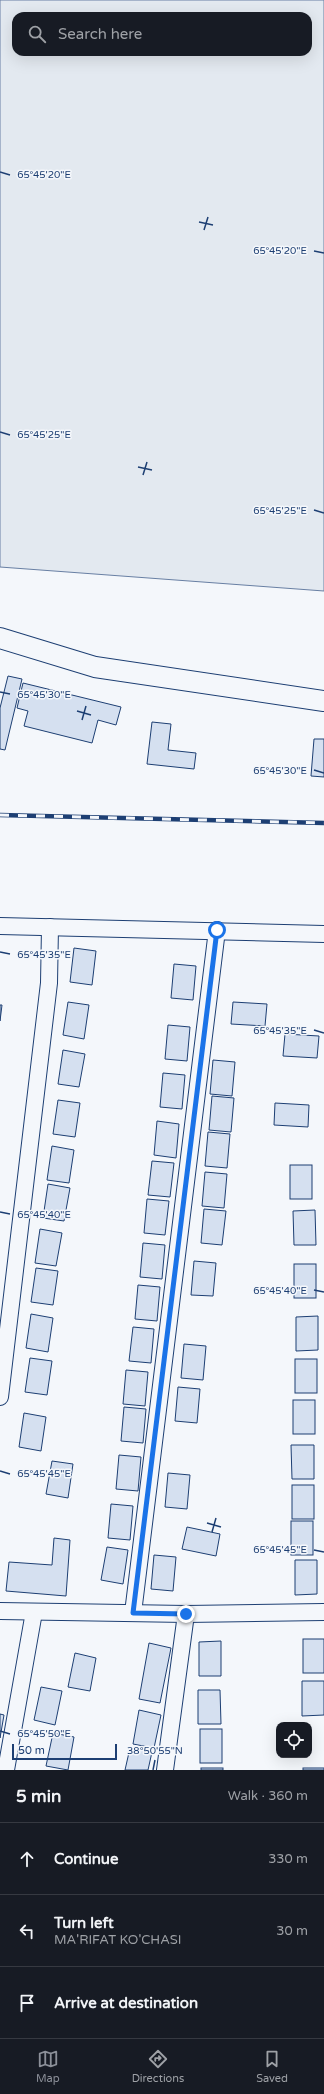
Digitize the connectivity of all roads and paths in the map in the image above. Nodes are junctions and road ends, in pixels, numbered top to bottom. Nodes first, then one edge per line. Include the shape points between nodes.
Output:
1 (0, 638) edge
2 (324, 702) edge
3 (0, 926) edge
4 (50, 927) junction
5 (217, 930) junction
6 (324, 934) edge
7 (0, 1397) edge
8 (0, 1611) edge
9 (34, 1612) junction
10 (324, 1612) edge
11 (133, 1613) junction
12 (186, 1614) junction
13 (6, 1770) edge
14 (165, 1770) edge

1 - 2 main road via 95,667
3 - 4 street
4 - 5 street
4 - 7 street via 49,983
5 - 6 street
5 - 11 street
8 - 9 street
9 - 11 street
9 - 13 street
10 - 12 street
11 - 12 street
12 - 14 street

